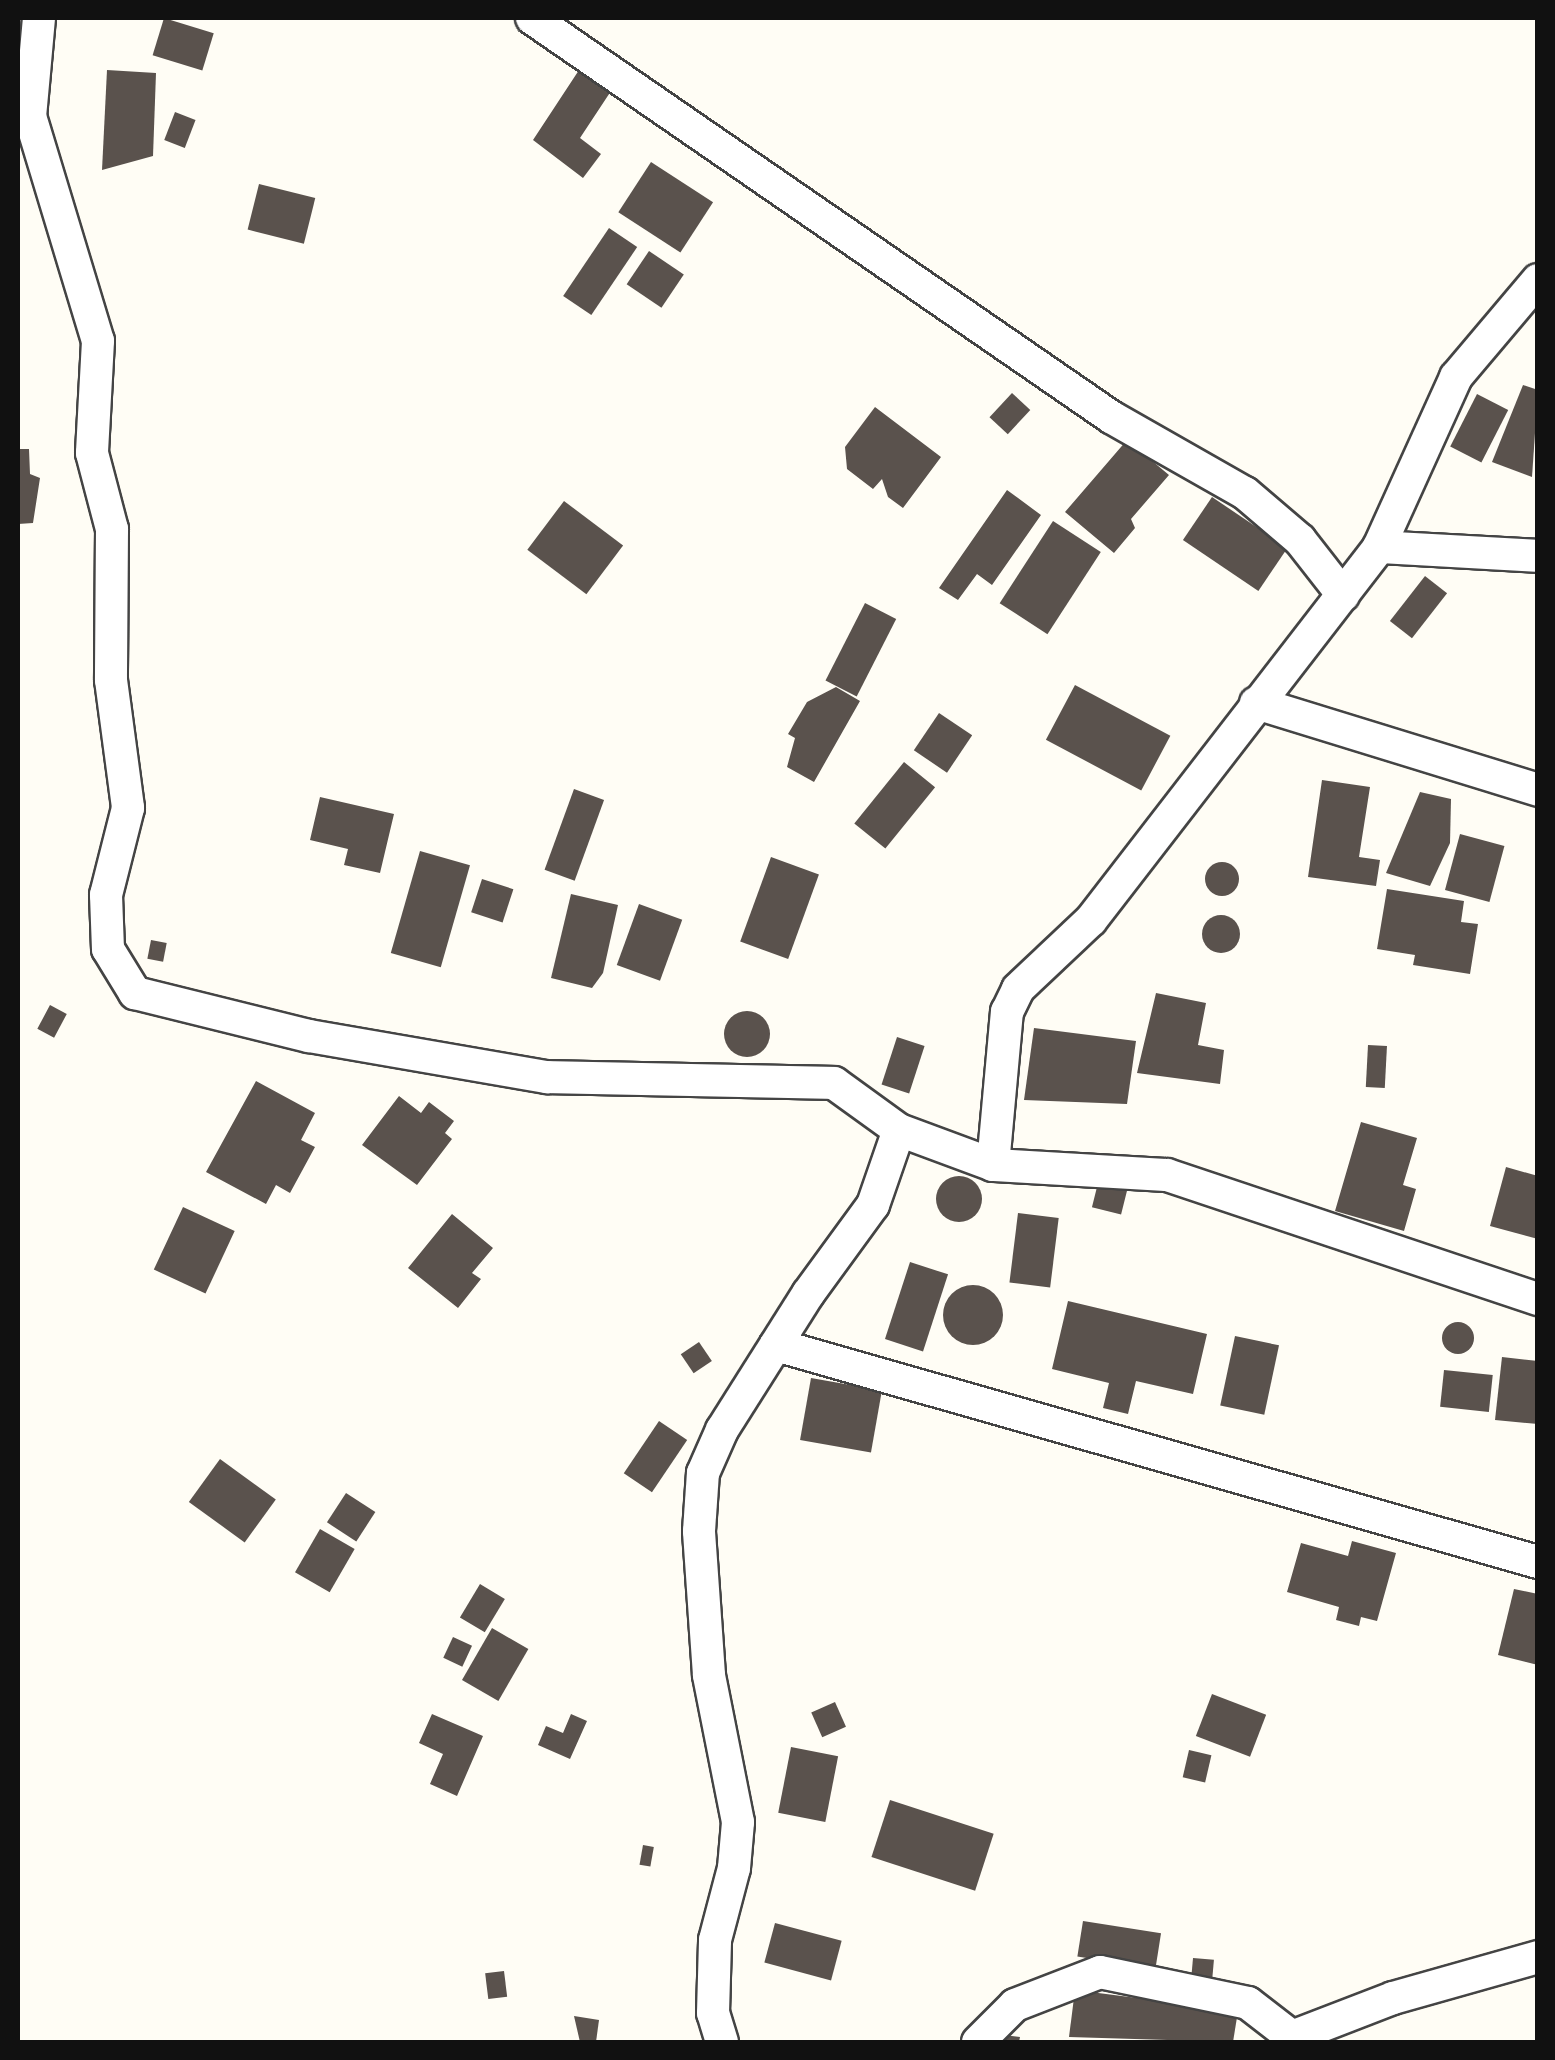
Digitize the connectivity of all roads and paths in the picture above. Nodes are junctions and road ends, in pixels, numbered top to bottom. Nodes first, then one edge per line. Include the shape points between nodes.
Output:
1 (38, 18) edge
2 (532, 18) edge
3 (1538, 280) edge
4 (1379, 547) junction
5 (1538, 556) edge
6 (1343, 595) junction
7 (1256, 703) junction
8 (1538, 790) edge
9 (899, 1130) junction
10 (993, 1165) junction
11 (1538, 1299) edge
12 (776, 1345) junction
13 (1538, 1562) edge
14 (1538, 1957) edge
15 (722, 2042) edge
16 (978, 2042) edge

1 - 9 street via 30,116 98,341 92,453 112,529 111,680 128,808 106,895 108,949 119,977 135,993 309,1036 547,1076 834,1083
2 - 6 street via 1112,417 1245,493 1300,540
3 - 4 street via 1456,377
4 - 5 street
4 - 6 street
6 - 7 street
7 - 8 street
7 - 10 street via 1091,920 1018,989 1007,1012
9 - 10 street
9 - 12 street via 873,1205
10 - 11 street via 1167,1175
12 - 13 street
12 - 15 street via 703,1473 698,1530 708,1675 738,1822 715,1940 714,2014
14 - 16 street via 1392,1998 1292,2036 1248,2003 1100,1972 1016,2005

